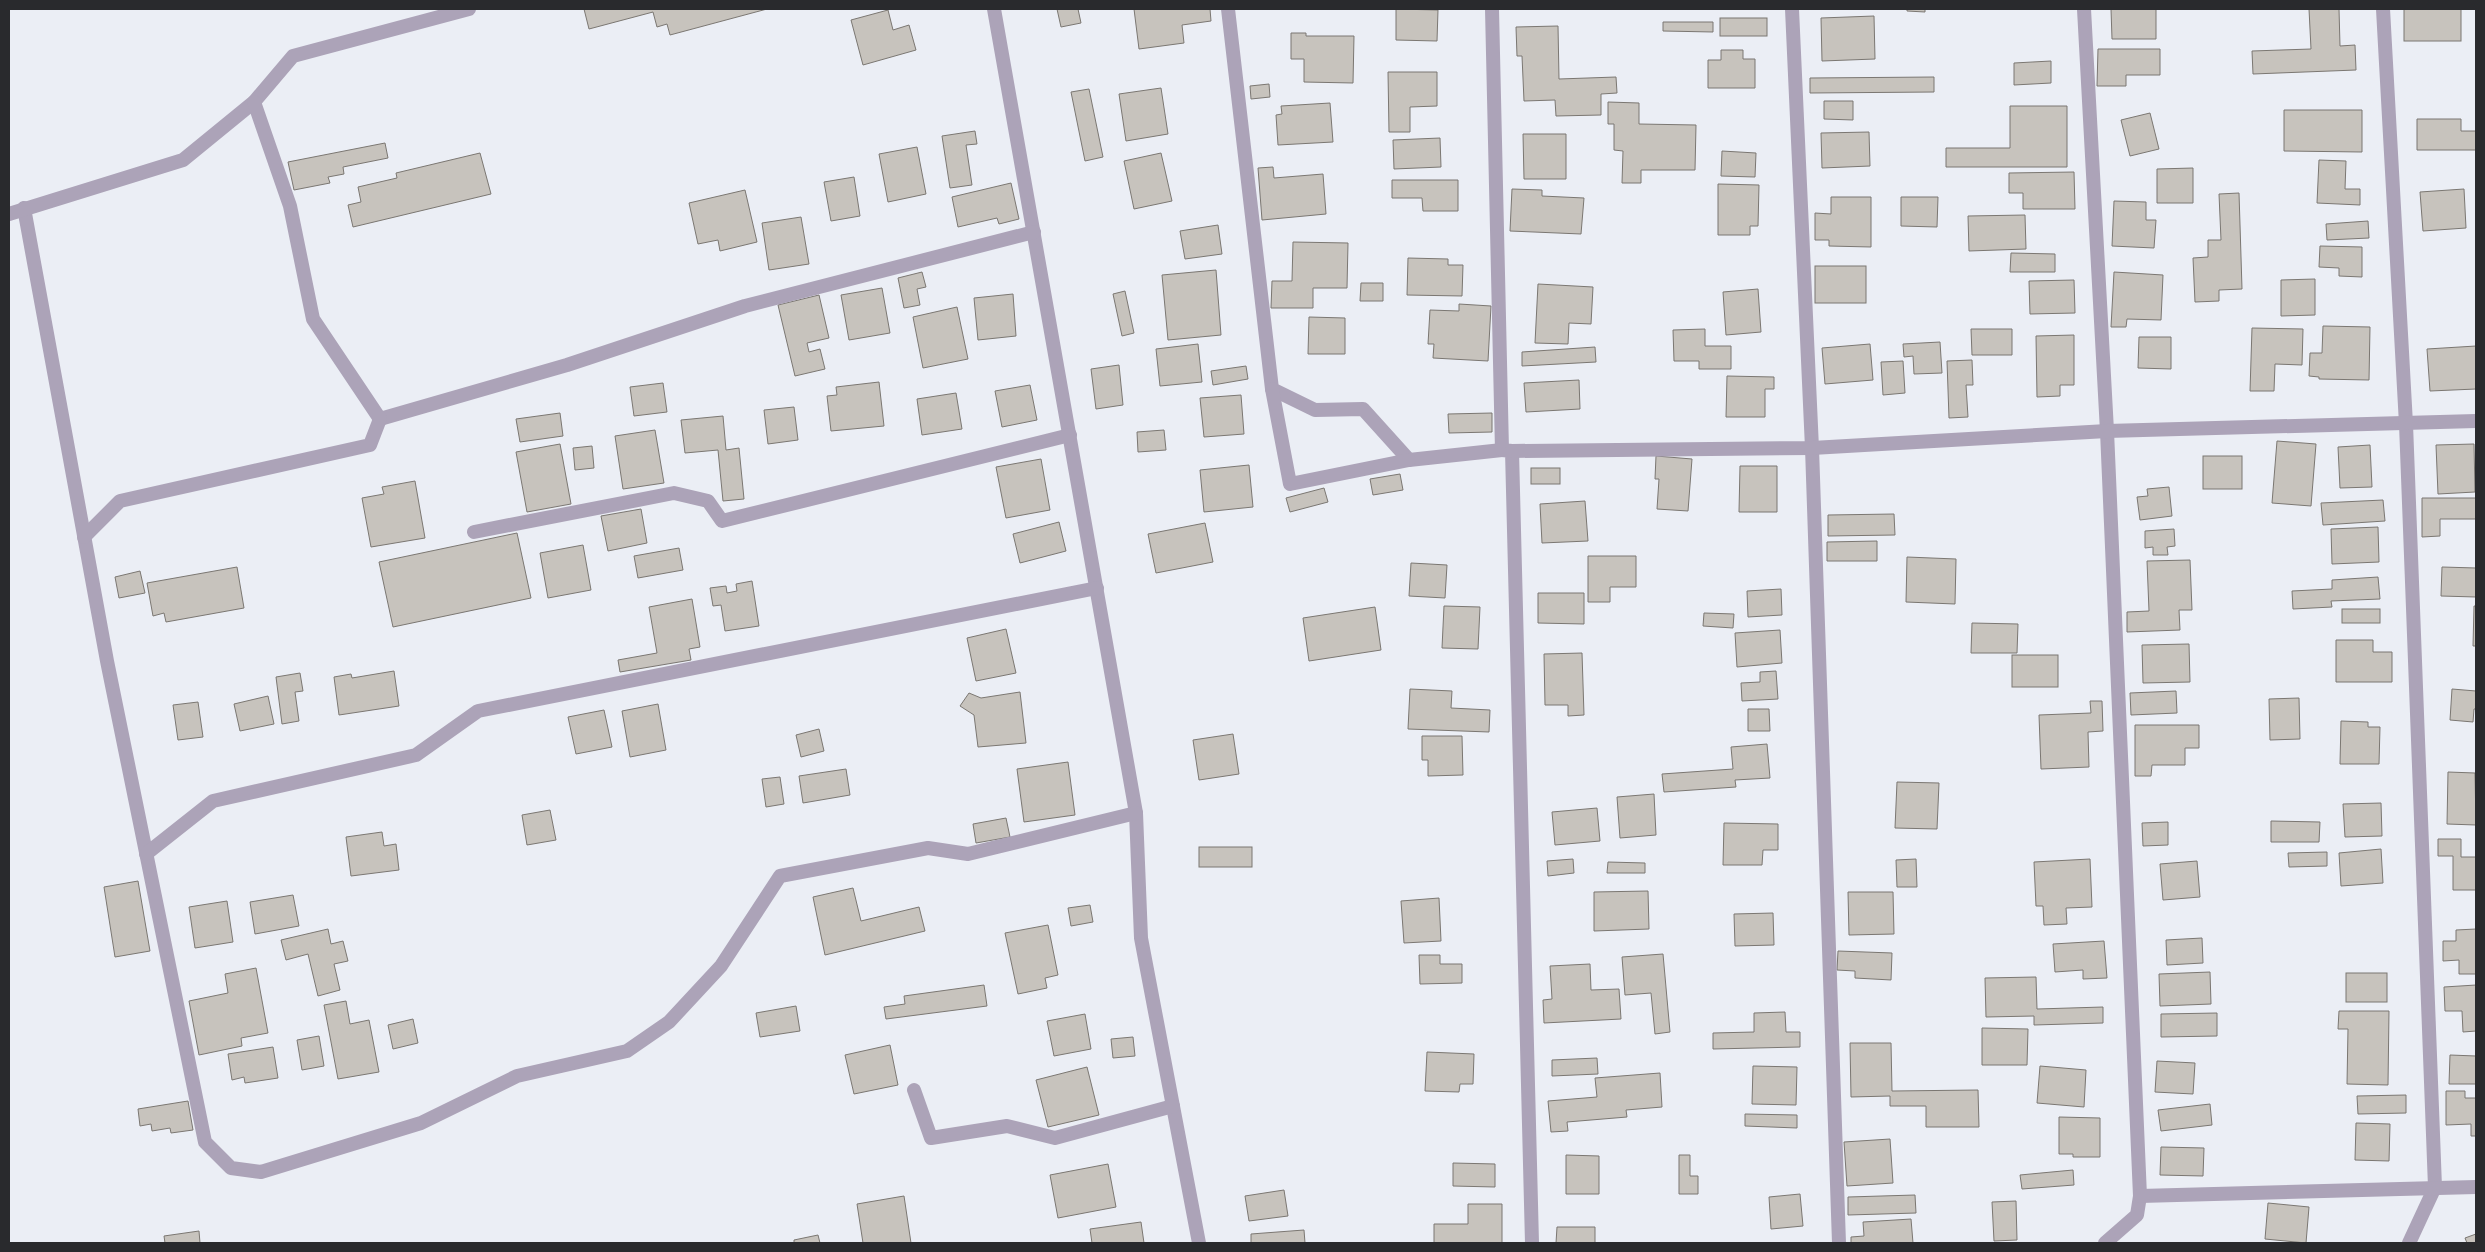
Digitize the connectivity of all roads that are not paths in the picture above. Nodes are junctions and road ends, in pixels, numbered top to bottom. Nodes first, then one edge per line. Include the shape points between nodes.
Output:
1 (469, 9) edge
2 (994, 9) edge
3 (1228, 9) edge
4 (1492, 9) edge
5 (1792, 9) edge
6 (2084, 9) edge
7 (2383, 9) edge
8 (254, 102) junction
9 (24, 208) junction
10 (9, 214) edge
11 (1034, 232) junction
12 (1272, 389) junction
13 (380, 419) junction
14 (2476, 421) edge
15 (2406, 424) junction
16 (2107, 431) junction
17 (1070, 435) junction
18 (1812, 448) junction
19 (1507, 450) junction
20 (1409, 460) junction
21 (474, 532) dead end
22 (84, 537) junction
23 (1097, 588) junction
24 (1136, 813) junction
25 (146, 854) junction
26 (914, 1090) dead end
27 (1173, 1106) junction
28 (2435, 1187) junction
29 (2476, 1187) edge
30 (2140, 1196) junction
31 (1199, 1243) edge
32 (1532, 1243) edge
33 (1839, 1243) edge
34 (2105, 1243) edge
35 (2409, 1243) edge

1 - 8 street via 293,56
2 - 11 street
3 - 12 street
4 - 19 street
5 - 18 street
6 - 16 street
7 - 15 street
8 - 9 street via 183,160
8 - 13 street via 290,206 313,319
9 - 10 street
9 - 22 street
11 - 13 street via 744,306 567,365
11 - 17 street
12 - 20 street via 1315,410 1363,409
12 - 20 street via 1290,484
13 - 22 street via 370,445 120,501
14 - 15 street
15 - 16 street
15 - 28 street
16 - 18 street
16 - 30 street
17 - 21 street via 722,521 708,501 674,493
17 - 23 street
18 - 19 street
18 - 33 street
19 - 20 street
19 - 32 street
22 - 25 street
23 - 24 street
23 - 25 street via 478,711 416,755 213,802
24 - 25 street via 968,854 928,848 780,876 721,966 669,1022 627,1051 517,1076 421,1123 261,1172 231,1168 205,1142
24 - 27 street via 1141,938
26 - 27 street via 931,1138 1007,1126 1055,1138
27 - 31 street
28 - 29 street
28 - 30 street
28 - 35 street
30 - 34 street via 2137,1214

